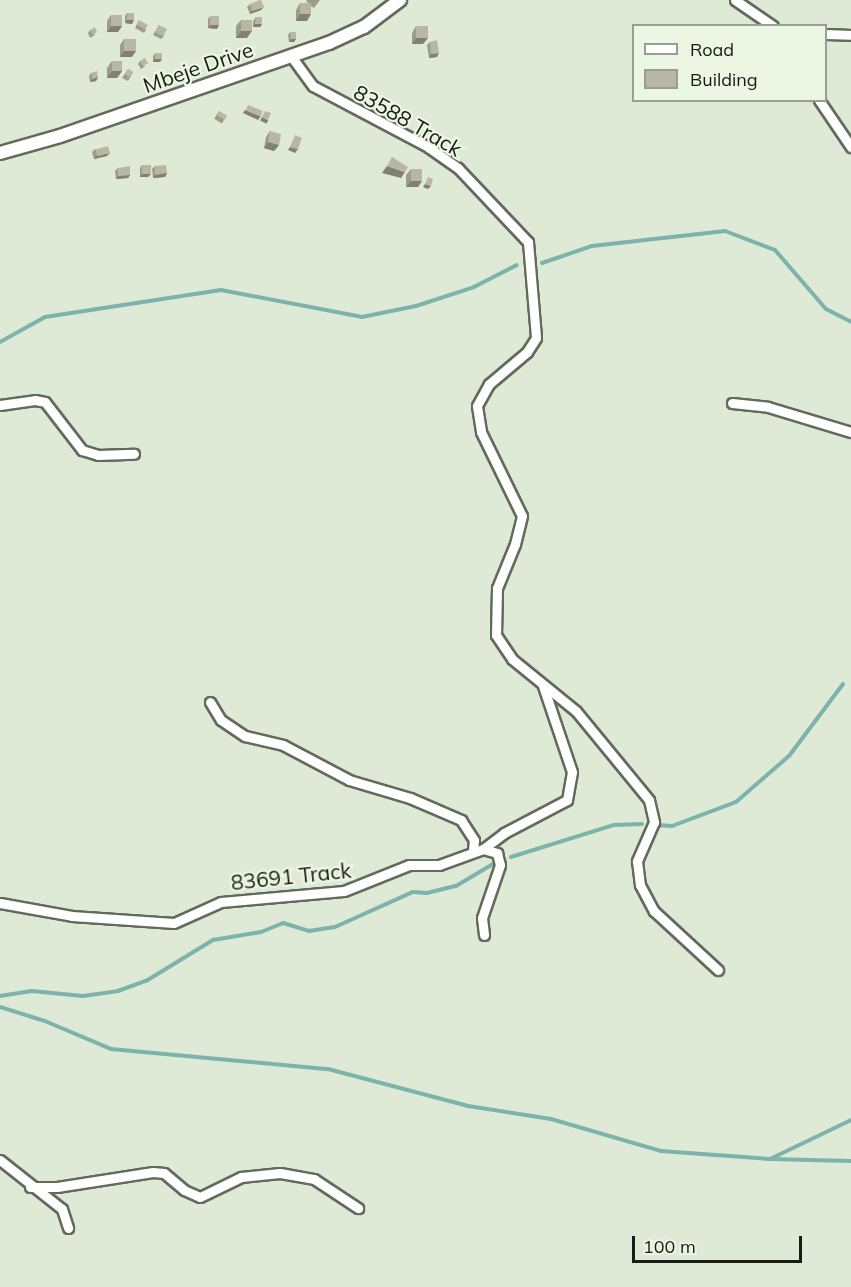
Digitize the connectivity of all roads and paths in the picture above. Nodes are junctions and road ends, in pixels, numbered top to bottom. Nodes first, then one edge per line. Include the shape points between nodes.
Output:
1 (400, 0) edge
2 (735, 0) edge
3 (770, 24) edge
4 (827, 34) edge
5 (851, 35) edge
6 (291, 56) junction
7 (820, 102) edge
8 (851, 147) edge
9 (0, 153) edge
10 (732, 404) dead end
11 (0, 405) edge
12 (851, 432) edge
13 (134, 454) dead end
14 (542, 685) junction
15 (210, 702) dead end
16 (478, 849) junction
17 (0, 903) edge
18 (484, 936) dead end
19 (718, 970) dead end
20 (0, 1160) edge
21 (30, 1186) junction
22 (358, 1208) dead end
23 (68, 1228) dead end

1 - 6 street, Mbeje Drive via 364,27
2 - 3 street
4 - 5 street
6 - 9 street, Mbeje Drive
6 - 14 street, 83588 Track via 313,86 420,142 458,168 528,242 536,338 532,347 489,384 477,406 481,432 522,516 497,588 496,635 512,659
7 - 8 street
10 - 12 street via 768,407
11 - 13 street via 29,400 45,402 82,450 98,455
14 - 16 street, 83691 Track via 572,772 567,800
14 - 19 street, 83588 Track via 576,711 649,800 654,822 637,861 640,885 654,911
15 - 16 street via 221,720 245,736 272,741 338,776 410,798 461,820
16 - 17 street, 83691 Track via 439,865 409,865 344,891 221,902 174,923 63,915
16 - 18 street via 497,853 500,865 482,918
20 - 21 street
21 - 22 street via 57,1187 153,1172 164,1173 184,1190 200,1197 242,1178 280,1173 314,1179
21 - 23 street via 62,1209

